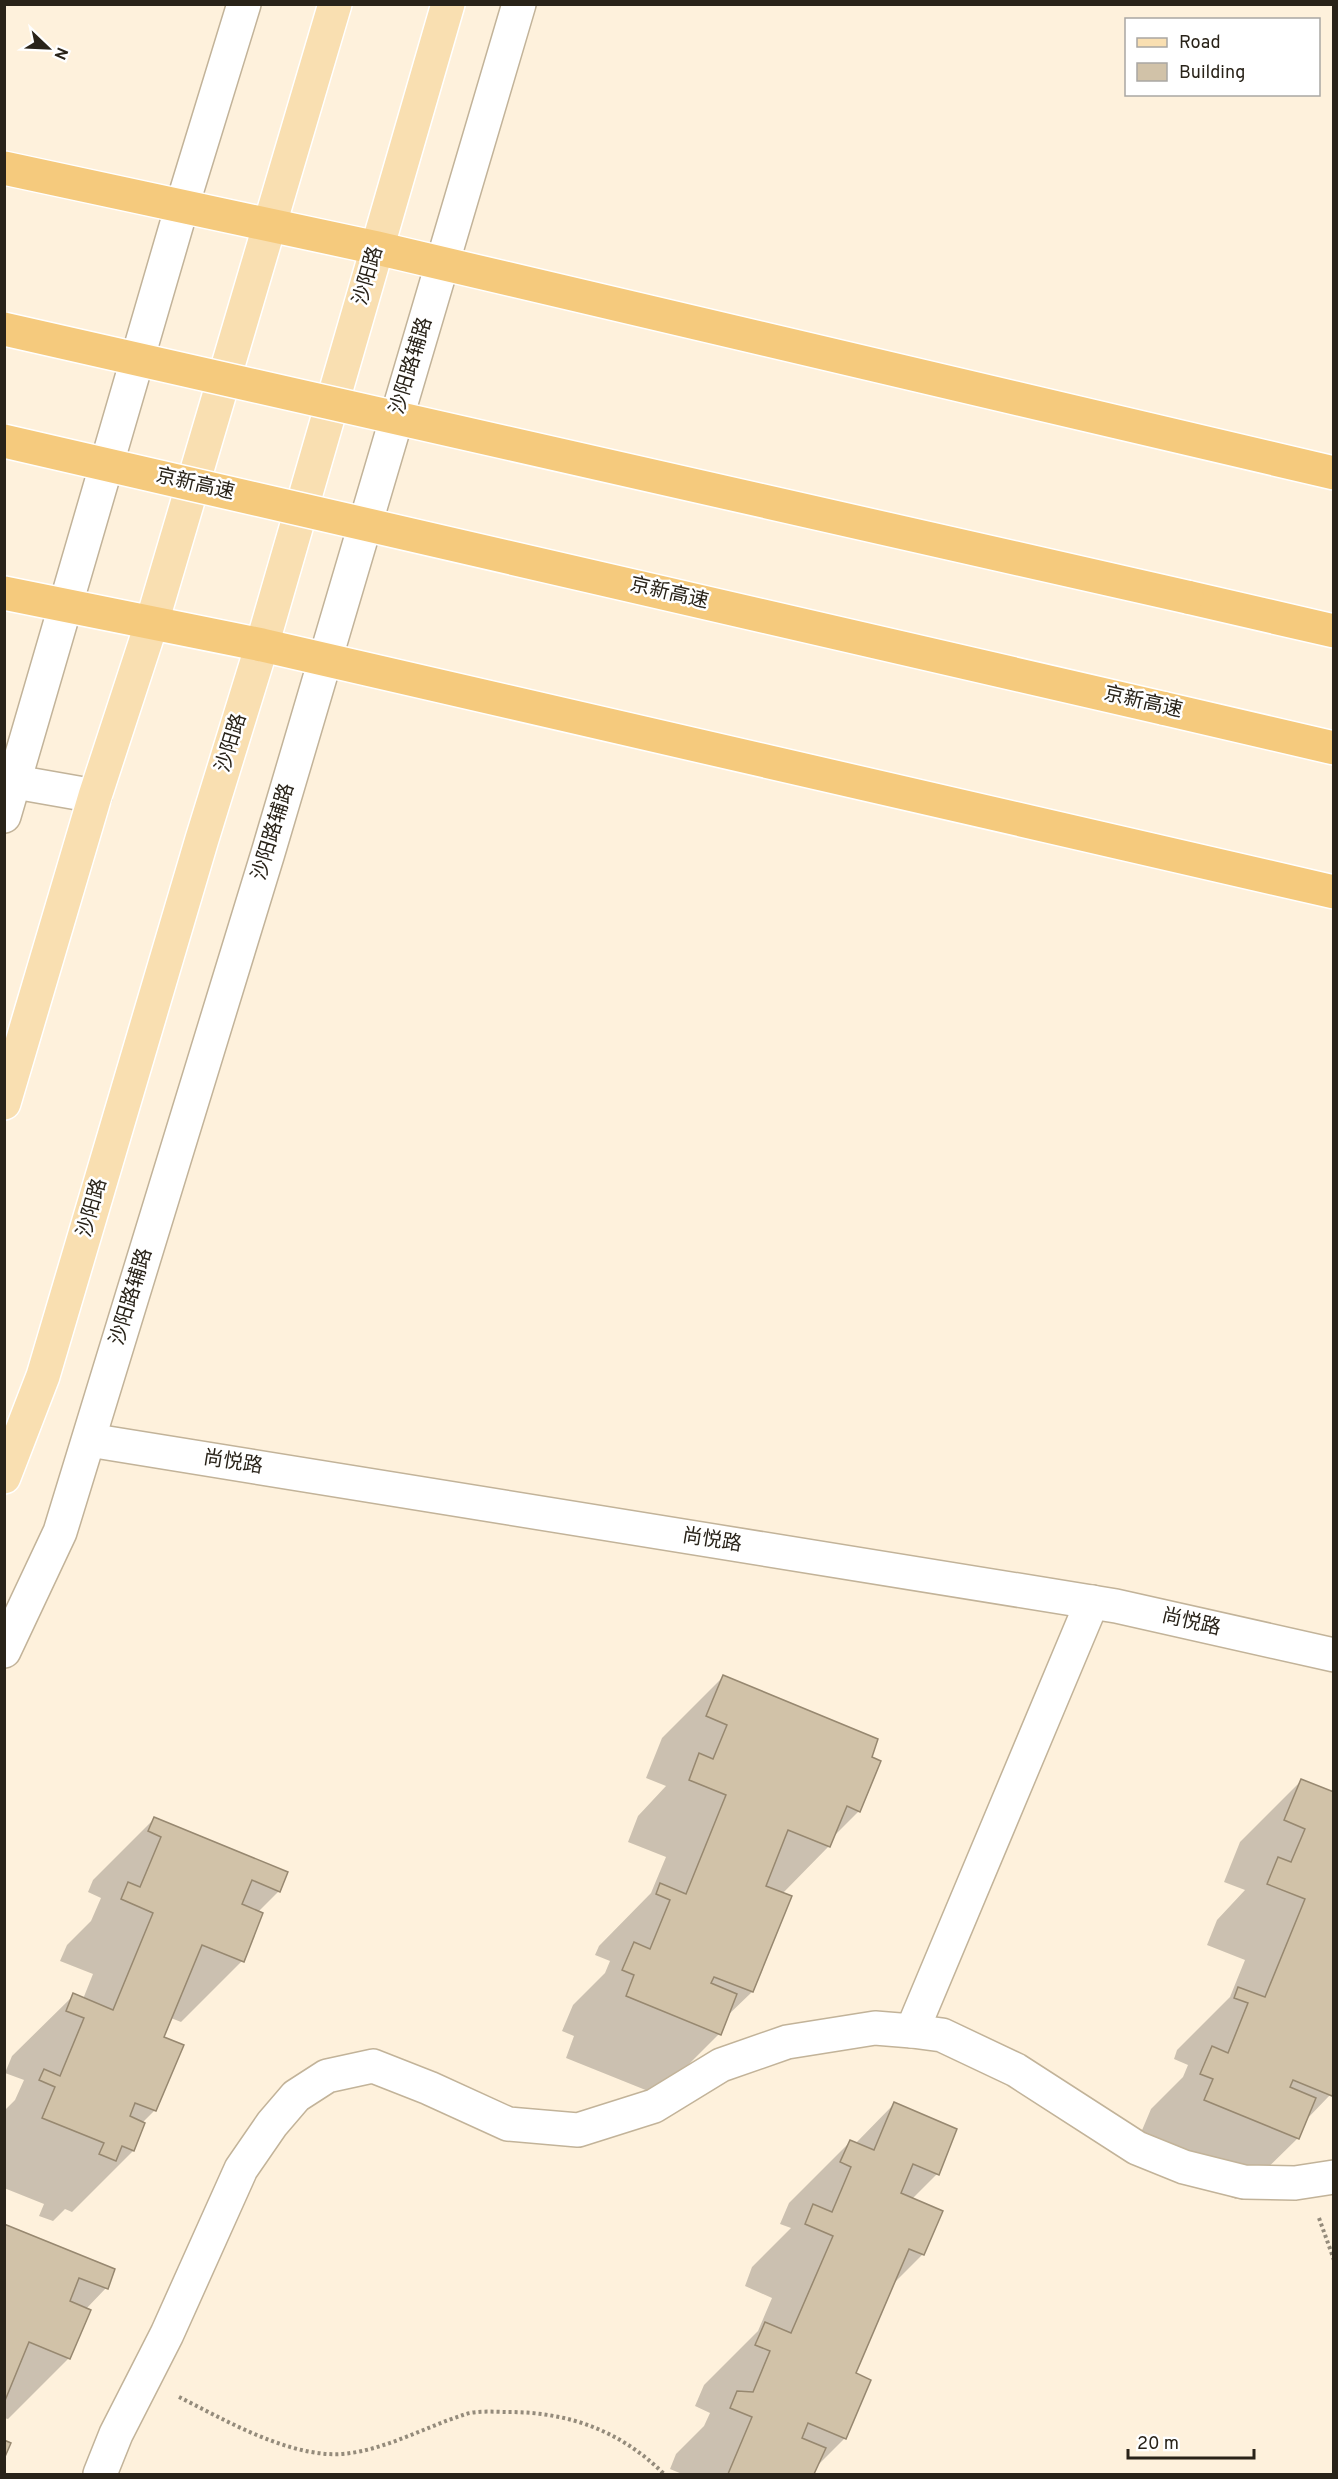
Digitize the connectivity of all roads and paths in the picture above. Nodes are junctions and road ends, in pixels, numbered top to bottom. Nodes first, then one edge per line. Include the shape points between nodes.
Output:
1 (244, 4) edge
2 (335, 4) edge
3 (448, 4) edge
4 (519, 4) edge
5 (4, 168) edge
6 (182, 206) junction
7 (269, 225) junction
8 (377, 248) junction
9 (442, 264) junction
10 (4, 329) edge
11 (4, 441) edge
12 (1334, 473) edge
13 (4, 593) edge
14 (65, 605) junction
15 (152, 622) junction
16 (1334, 631) edge
17 (262, 645) junction
18 (325, 659) junction
19 (1334, 748) edge
20 (10, 781) edge
21 (95, 796) junction
22 (4, 816) edge
23 (1334, 892) edge
24 (4, 1103) edge
25 (89, 1440) junction
26 (4, 1477) edge
27 (1092, 1602) junction
28 (4, 1651) edge
29 (1334, 1655) edge
30 (912, 2031) junction
31 (1334, 2177) edge
32 (143, 2381) junction
33 (100, 2475) edge
34 (664, 2475) edge

1 - 6 street
2 - 7 main road
3 - 8 main road, 沙阳路
4 - 9 street, 沙阳路辅路
5 - 6 highway
6 - 7 highway
6 - 14 street
7 - 8 highway
7 - 15 main road
8 - 9 highway
8 - 17 main road, 沙阳路
9 - 12 highway
9 - 18 street, 沙阳路辅路
10 - 16 highway, bridge
11 - 19 highway, 京新高速, bridge
13 - 14 highway
14 - 15 highway
14 - 20 street
15 - 17 highway
15 - 21 main road
17 - 18 highway
17 - 26 main road, 沙阳路 via 44,1376
18 - 23 highway
18 - 25 street, 沙阳路辅路
20 - 21 street
20 - 22 street
21 - 24 main road
25 - 27 street, 尚悦路
25 - 28 street, 沙阳路辅路 via 60,1532
27 - 29 street, 尚悦路
27 - 30 street
30 - 31 street via 942,2035 1016,2070 1137,2148 1184,2167 1244,2182 1295,2183
30 - 32 street via 875,2028 787,2042 721,2065 654,2106 578,2130 508,2124 373,2066 327,2076 296,2096 241,2169
32 - 33 street
32 - 34 path via 275,2441 327,2454 381,2445 466,2414 557,2415 624,2441

